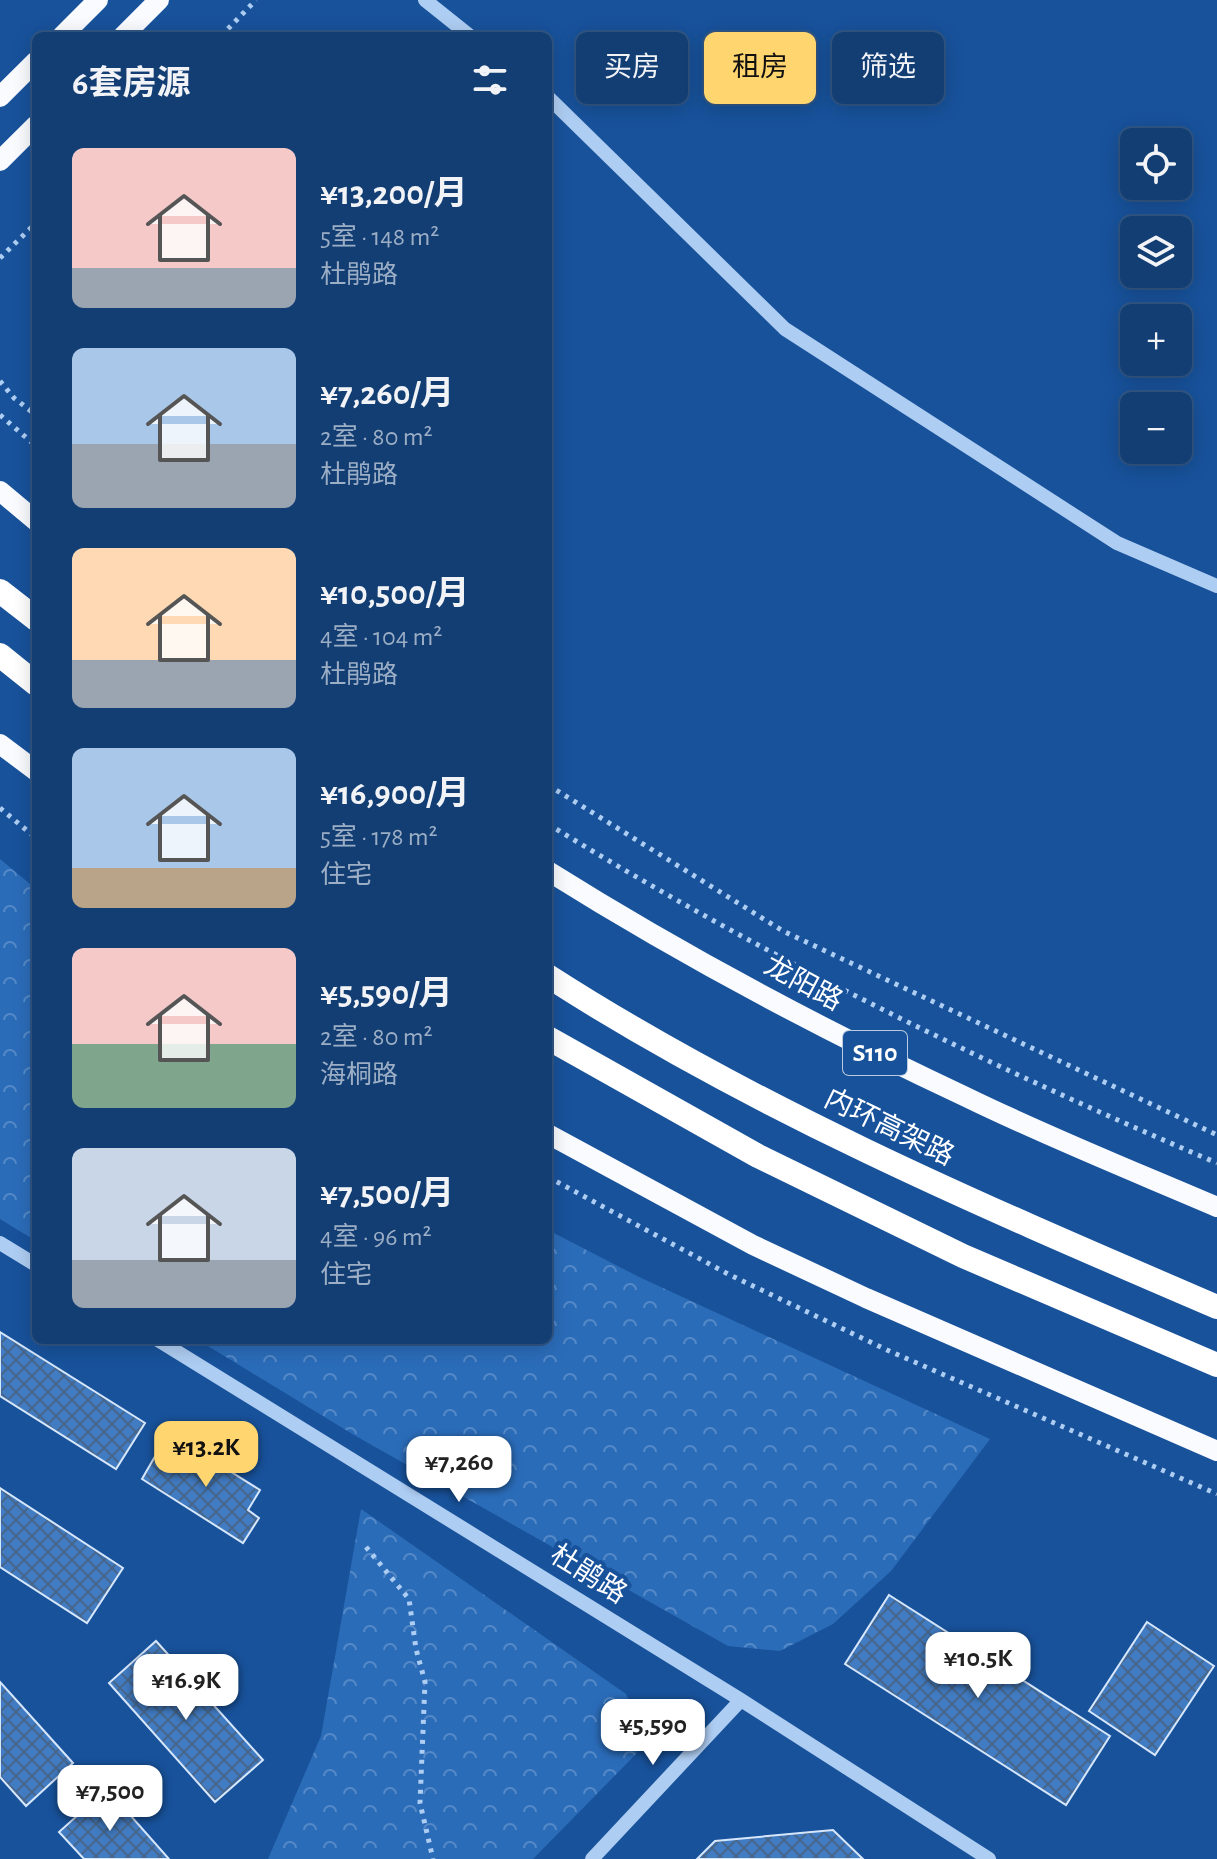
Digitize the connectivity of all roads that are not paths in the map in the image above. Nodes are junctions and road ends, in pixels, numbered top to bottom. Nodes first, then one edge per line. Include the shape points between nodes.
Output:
1 (98, 0) edge
2 (159, 0) edge
3 (425, 0) edge
4 (66, 32) edge
5 (127, 32) edge
6 (465, 32) edge
7 (32, 65) edge
8 (0, 97) edge
9 (552, 101) edge
10 (32, 129) edge
11 (0, 161) edge
12 (0, 491) edge
13 (32, 518) edge
14 (1217, 586) edge
15 (0, 591) edge
16 (32, 616) edge
17 (0, 655) edge
18 (32, 681) edge
19 (0, 744) edge
20 (32, 768) edge
21 (552, 873) edge
22 (552, 979) edge
23 (552, 1040) edge
24 (552, 1136) edge
25 (1217, 1207) edge
26 (0, 1243) edge
27 (32, 1263) edge
28 (1217, 1307) edge
29 (164, 1344) edge
30 (1217, 1365) edge
31 (1217, 1451) edge
32 (741, 1700) junction
33 (592, 1859) edge
34 (989, 1859) edge

1 - 4 main road
2 - 5 main road
3 - 6 street
7 - 8 main road
9 - 14 street via 785,329 1117,543
10 - 11 main road
12 - 13 main road
15 - 16 highway
17 - 18 highway
19 - 20 main road
21 - 25 main road, 龙阳路 / S110 via 866,1049
22 - 28 highway, 内环高架路 via 782,1110 957,1194
23 - 30 highway via 758,1156 936,1242
24 - 31 main road via 851,1292
26 - 27 street
29 - 32 street, 杜鹃路
32 - 33 street
32 - 34 street, 杜鹃路

